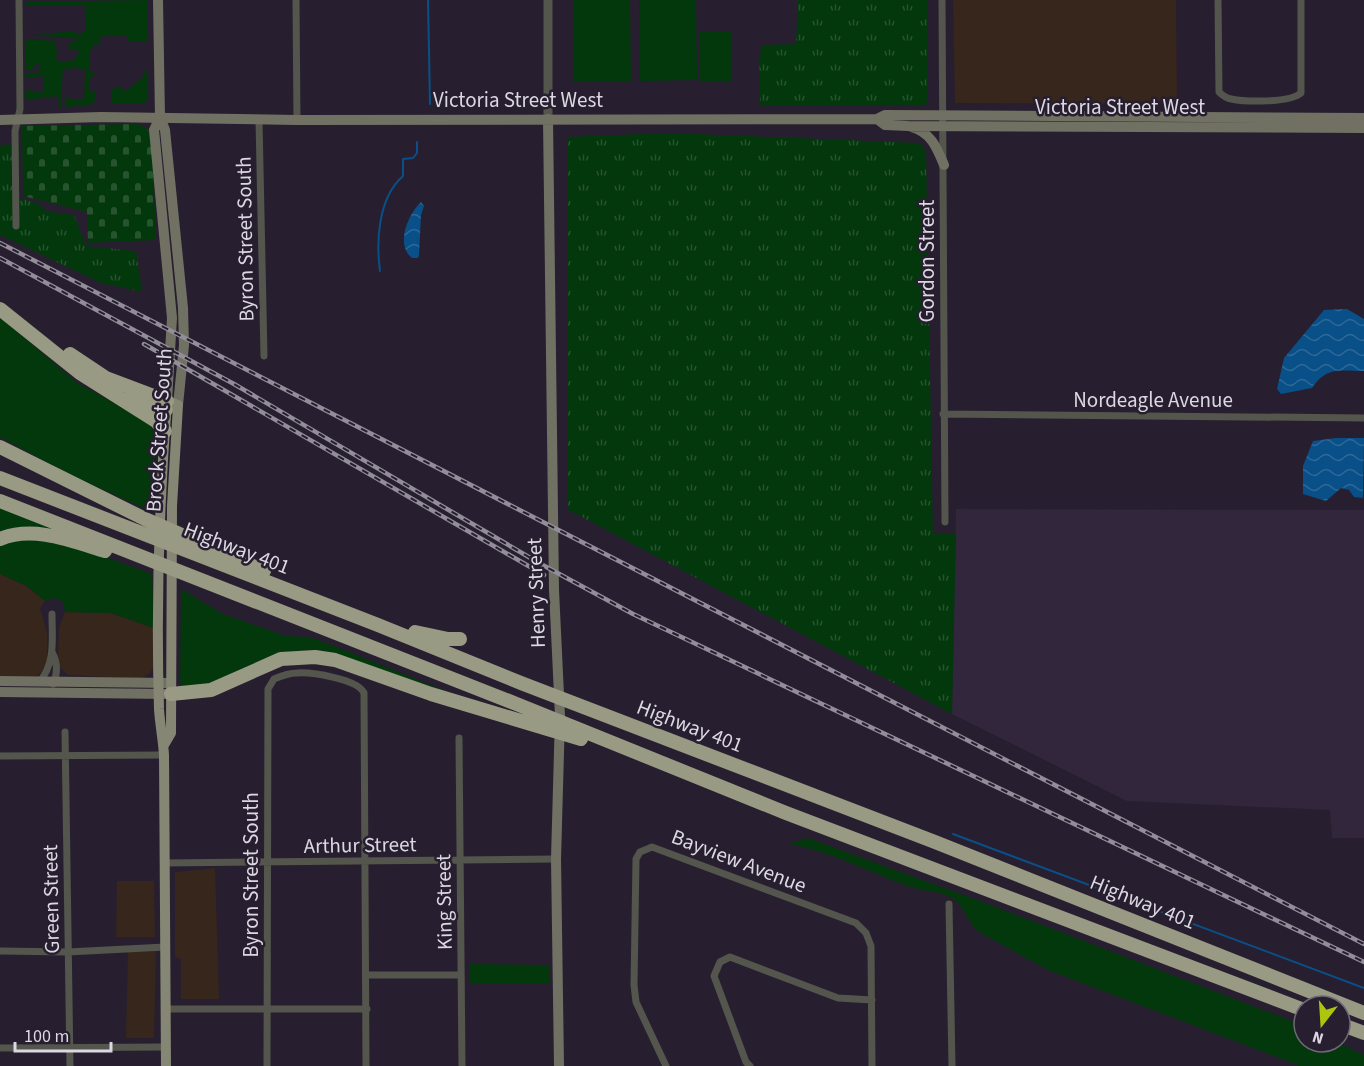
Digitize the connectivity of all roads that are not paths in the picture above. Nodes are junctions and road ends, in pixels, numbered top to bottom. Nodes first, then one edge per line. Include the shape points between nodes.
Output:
1 (19, 0) edge
2 (158, 0) edge
3 (296, 0) edge
4 (548, 0) edge
5 (942, 0) edge
6 (1218, 0) edge
7 (1302, 0) edge
8 (160, 117) junction
9 (1364, 117) edge
10 (548, 119) junction
11 (878, 119) junction
12 (0, 120) edge
13 (18, 120) junction
14 (259, 120) junction
15 (297, 120) junction
16 (943, 120) junction
17 (908, 126) junction
18 (1326, 128) junction
19 (1364, 128) edge
20 (1364, 132) edge
21 (944, 165) junction
22 (16, 226) dead end
23 (0, 298) edge
24 (0, 309) edge
25 (264, 356) dead end
26 (100, 387) junction
27 (172, 408) junction
28 (943, 414) junction
29 (1364, 418) edge
30 (165, 432) junction
31 (0, 447) edge
32 (0, 478) edge
33 (0, 501) edge
34 (167, 504) junction
35 (945, 522) dead end
36 (0, 539) edge
37 (52, 614) dead end
38 (300, 618) junction
39 (376, 624) junction
40 (460, 639) dead end
41 (52, 652) junction
42 (0, 681) edge
43 (38, 682) junction
44 (54, 682) junction
45 (165, 688) junction
46 (0, 692) edge
47 (45, 694) junction
48 (65, 732) dead end
49 (459, 738) dead end
50 (164, 750) junction
51 (0, 756) edge
52 (64, 756) junction
53 (786, 813) junction
54 (556, 859) junction
55 (460, 860) junction
56 (365, 861) junction
57 (267, 862) junction
58 (164, 863) junction
59 (949, 904) dead end
60 (165, 947) junction
61 (0, 951) edge
62 (69, 952) junction
63 (366, 975) junction
64 (461, 975) junction
65 (872, 1000) junction
66 (1292, 1005) edge
67 (165, 1009) junction
68 (267, 1009) junction
69 (367, 1009) junction
70 (1364, 1013) edge
71 (166, 1047) junction
72 (0, 1048) edge
73 (69, 1049) junction
74 (69, 1066) edge
75 (165, 1066) edge
76 (267, 1066) edge
77 (366, 1066) edge
78 (462, 1066) edge
79 (559, 1066) edge
80 (666, 1066) edge
81 (750, 1066) edge
82 (872, 1066) edge
83 (951, 1066) edge

1 - 13 street
2 - 8 main road, Brock Street South
3 - 15 street
4 - 10 street
5 - 16 street, Gordon Street
6 - 7 street via 1219,92 1228,99 1276,100 1295,98 1301,93
8 - 13 main road, Victoria Street West
8 - 14 main road, Victoria Street West
8 - 27 main road, Brock Street South via 154,130 171,302
8 - 27 main road, Brock Street South via 165,130 183,308 181,378
9 - 16 main road, Victoria Street West
10 - 11 main road, Victoria Street West
10 - 15 main road, Victoria Street West
10 - 54 main road, Henry Street via 560,755
11 - 16 main road, Victoria Street West via 885,115
11 - 17 main road, Victoria Street West via 885,125
12 - 13 main road, Victoria Street West
13 - 22 street
14 - 15 main road, Victoria Street West
14 - 25 street, Byron Street South
16 - 17 main road, Victoria Street West
16 - 18 main road, Victoria Street West
16 - 21 street, Gordon Street
17 - 21 main road via 934,142
18 - 19 main road, Victoria Street West
18 - 20 main road
21 - 28 street, Gordon Street
23 - 27 highway via 86,366
24 - 26 highway
26 - 27 highway
26 - 30 highway via 156,422
27 - 30 main road, Brock Street South
27 - 34 main road, Brock Street South
28 - 29 street, Nordeagle Avenue
28 - 35 street, Gordon Street
30 - 34 main road, Brock Street South
31 - 39 highway via 145,519
32 - 39 highway, Highway 401
33 - 38 highway, Highway 401
34 - 45 main road, Brock Street South via 171,602
34 - 45 main road, Brock Street South via 161,522 159,597
36 - 38 highway via 26,533 65,540 135,560
37 - 41 street
38 - 53 highway, Highway 401
39 - 40 highway
39 - 70 highway, Highway 401
41 - 43 street via 48,671
41 - 44 street via 57,660
42 - 43 main road
43 - 44 main road
44 - 45 main road
44 - 47 street
45 - 47 main road
45 - 50 main road, Brock Street South via 171,733
45 - 53 highway via 211,690 281,659 324,658 577,737
46 - 47 main road
48 - 52 street, Green Street
49 - 55 street, King Street
50 - 52 street
50 - 58 main road, Brock Street South
51 - 52 street
52 - 62 street, Green Street
53 - 66 highway, Highway 401
54 - 55 street, Arthur Street
54 - 79 main road, Henry Street
55 - 56 street, Arthur Street
55 - 64 street, King Street
56 - 57 street, Arthur Street
56 - 57 street, Byron Street South via 362,688 306,673 274,679 269,685
56 - 63 street
57 - 58 street, Arthur Street
57 - 68 street, Byron Street South
58 - 60 main road, Brock Street South
59 - 83 street
60 - 62 street
60 - 67 main road, Brock Street South
61 - 62 street
62 - 73 street, Green Street
63 - 64 street
63 - 69 street
64 - 78 street, King Street
65 - 80 street, Bayview Avenue via 871,946 856,923 658,847 644,849 636,859 634,985 636,1002
65 - 81 street via 838,998 730,957 720,962 714,976
65 - 82 street, Bayview Avenue
67 - 68 street
67 - 71 main road, Brock Street South
68 - 69 street
68 - 76 street, Byron Street South
69 - 77 street
71 - 73 street
71 - 75 main road, Brock Street South
72 - 73 street
73 - 74 street, Green Street

